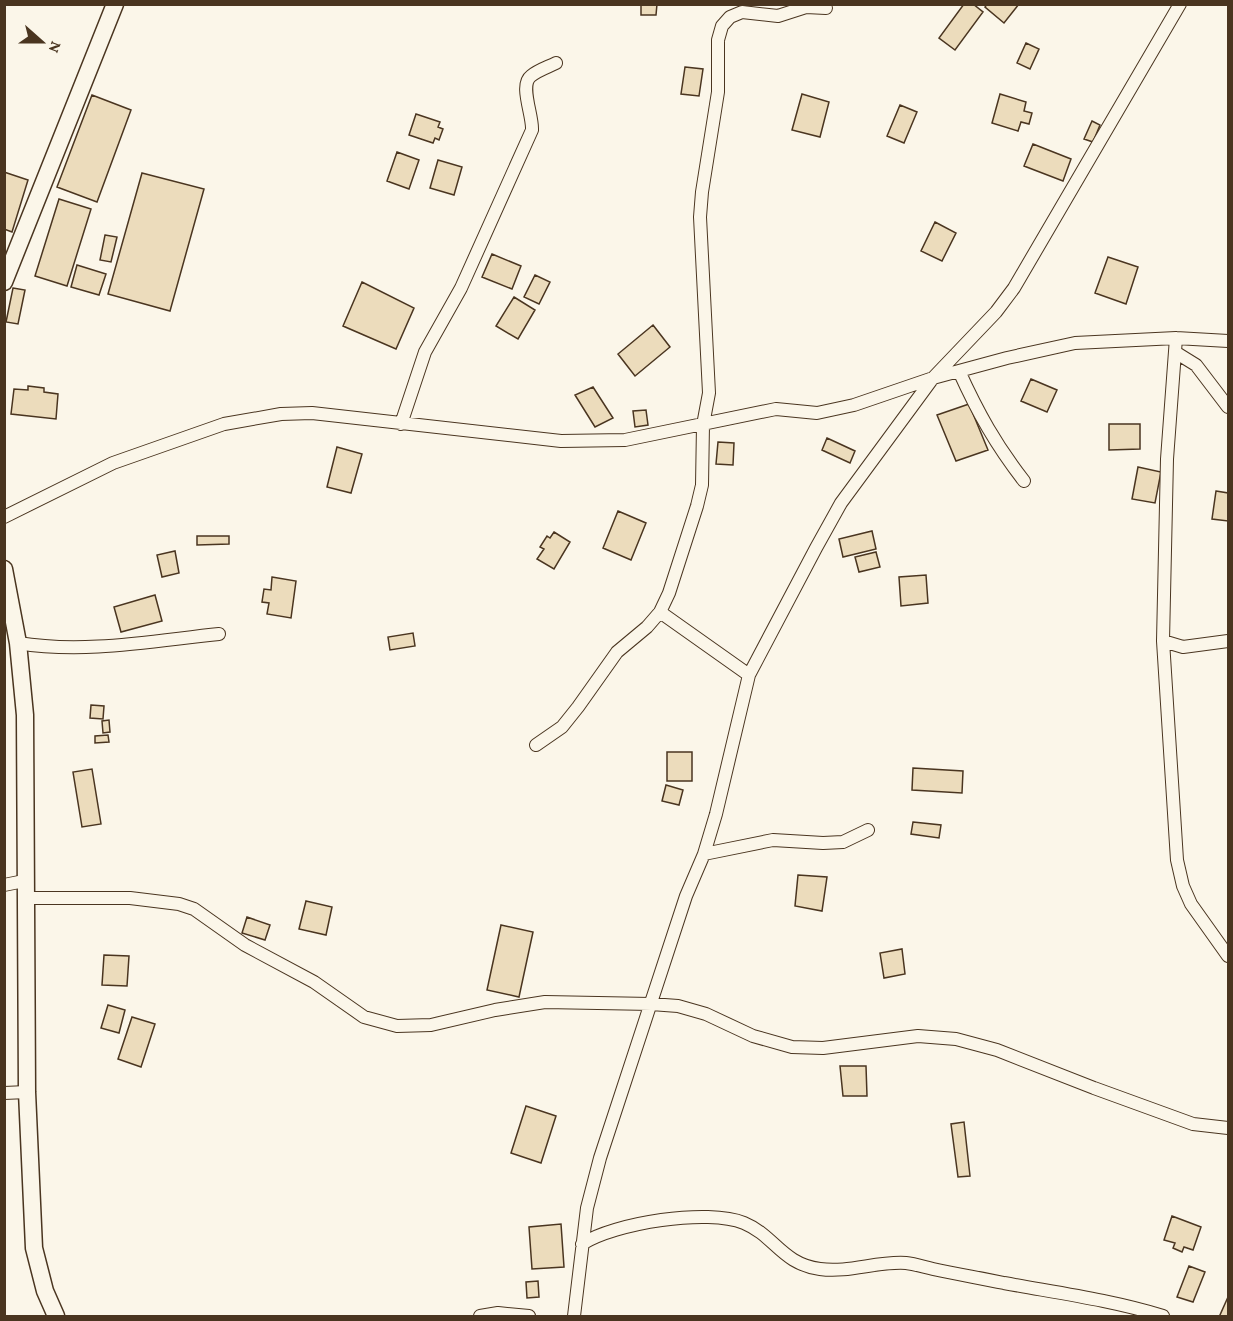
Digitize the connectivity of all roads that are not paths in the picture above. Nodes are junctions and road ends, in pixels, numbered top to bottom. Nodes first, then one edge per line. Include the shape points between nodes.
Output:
1 (115, 4) edge
2 (1180, 4) edge
3 (826, 8) dead end
4 (556, 63) dead end
5 (4, 282) edge
6 (1176, 338) junction
7 (1228, 341) edge
8 (1175, 352) junction
9 (959, 371) junction
10 (933, 378) junction
11 (1228, 407) edge
12 (401, 424) junction
13 (703, 425) junction
14 (1024, 482) dead end
15 (4, 518) edge
16 (4, 569) edge
17 (660, 612) junction
18 (219, 634) dead end
19 (1163, 641) junction
20 (1228, 641) edge
21 (18, 643) junction
22 (749, 675) junction
23 (536, 745) dead end
24 (868, 830) dead end
25 (704, 854) junction
26 (4, 885) edge
27 (24, 889) junction
28 (1228, 956) edge
29 (651, 1004) junction
30 (27, 1092) junction
31 (4, 1093) edge
32 (1228, 1128) edge
33 (582, 1244) junction
34 (56, 1317) edge
35 (480, 1317) edge
36 (529, 1317) edge
37 (574, 1317) edge
38 (1163, 1317) edge

1 - 5 street
2 - 10 street via 1014,288
3 - 13 street via 806,7 778,16 742,12 722,26 718,40 718,92 700,217 709,393
4 - 12 street via 526,81 532,130 460,288 425,352
6 - 7 street
6 - 8 street
6 - 9 street via 1075,343
8 - 11 street via 1196,365
8 - 19 street via 1167,459
9 - 10 street
9 - 14 street via 999,450
10 - 13 street via 854,405 817,413 776,409
10 - 22 street via 841,503
12 - 13 street via 561,441 625,440
12 - 15 street via 312,413 280,414 225,424 112,463
13 - 17 street via 702,485
16 - 21 street
17 - 22 street
17 - 23 street via 617,652 562,727
18 - 21 street via 81,647
19 - 20 street via 1183,647
19 - 28 street via 1179,869 1191,904
21 - 27 street via 24,715
22 - 25 street
24 - 25 street via 843,842 773,840
25 - 29 street
26 - 27 street
27 - 29 street via 130,898 194,909 245,945 314,982 364,1017 397,1026 430,1025 546,1002
27 - 30 street
29 - 32 street via 706,1014 753,1036 792,1047 823,1048 918,1036 956,1040 997,1050 1193,1124
29 - 33 street via 600,1158
30 - 31 street
30 - 34 street via 34,1248
33 - 37 street
33 - 38 street via 636,1224 696,1217 728,1218 746,1224 801,1265 840,1270 906,1263 1126,1305
35 - 36 street via 498,1313

